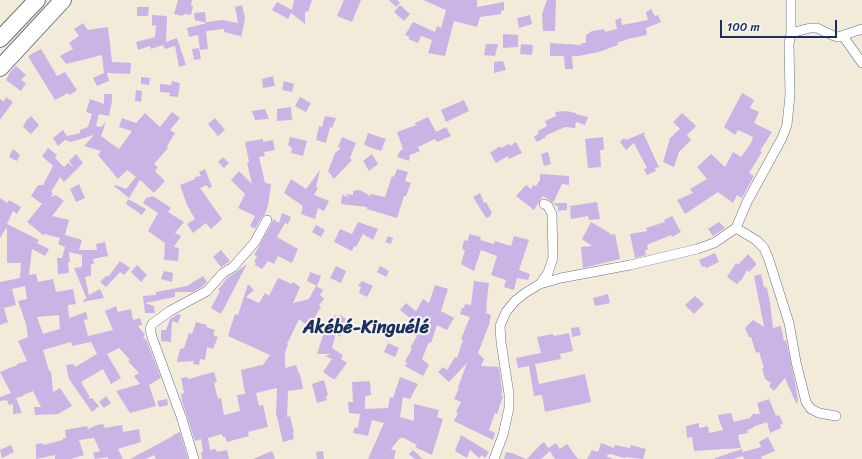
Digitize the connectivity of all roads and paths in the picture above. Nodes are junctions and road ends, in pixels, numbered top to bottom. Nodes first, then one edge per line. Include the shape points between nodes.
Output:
1 (37, 0) edge
2 (63, 0) edge
3 (791, 0) edge
4 (862, 29) edge
5 (791, 33) junction
6 (843, 36) junction
7 (0, 39) edge
8 (862, 63) edge
9 (0, 68) edge
10 (544, 204) dead end
11 (267, 220) dead end
12 (736, 228) junction
13 (540, 284) junction
14 (836, 416) dead end
15 (194, 459) edge
16 (494, 459) edge

1 - 7 highway
2 - 9 highway
3 - 5 street
4 - 6 street
5 - 6 street via 817,28 834,36
5 - 12 street via 787,125
6 - 8 street
10 - 13 street via 552,214 553,258 548,273
11 - 15 street via 255,242 233,267 223,273 207,291 170,311 152,324 150,329
12 - 13 street via 714,243 697,249
12 - 14 street via 756,240 764,248 769,260 789,323 806,402 811,409 819,413
13 - 16 street via 515,301 506,312 500,326 500,342 509,394 503,435

